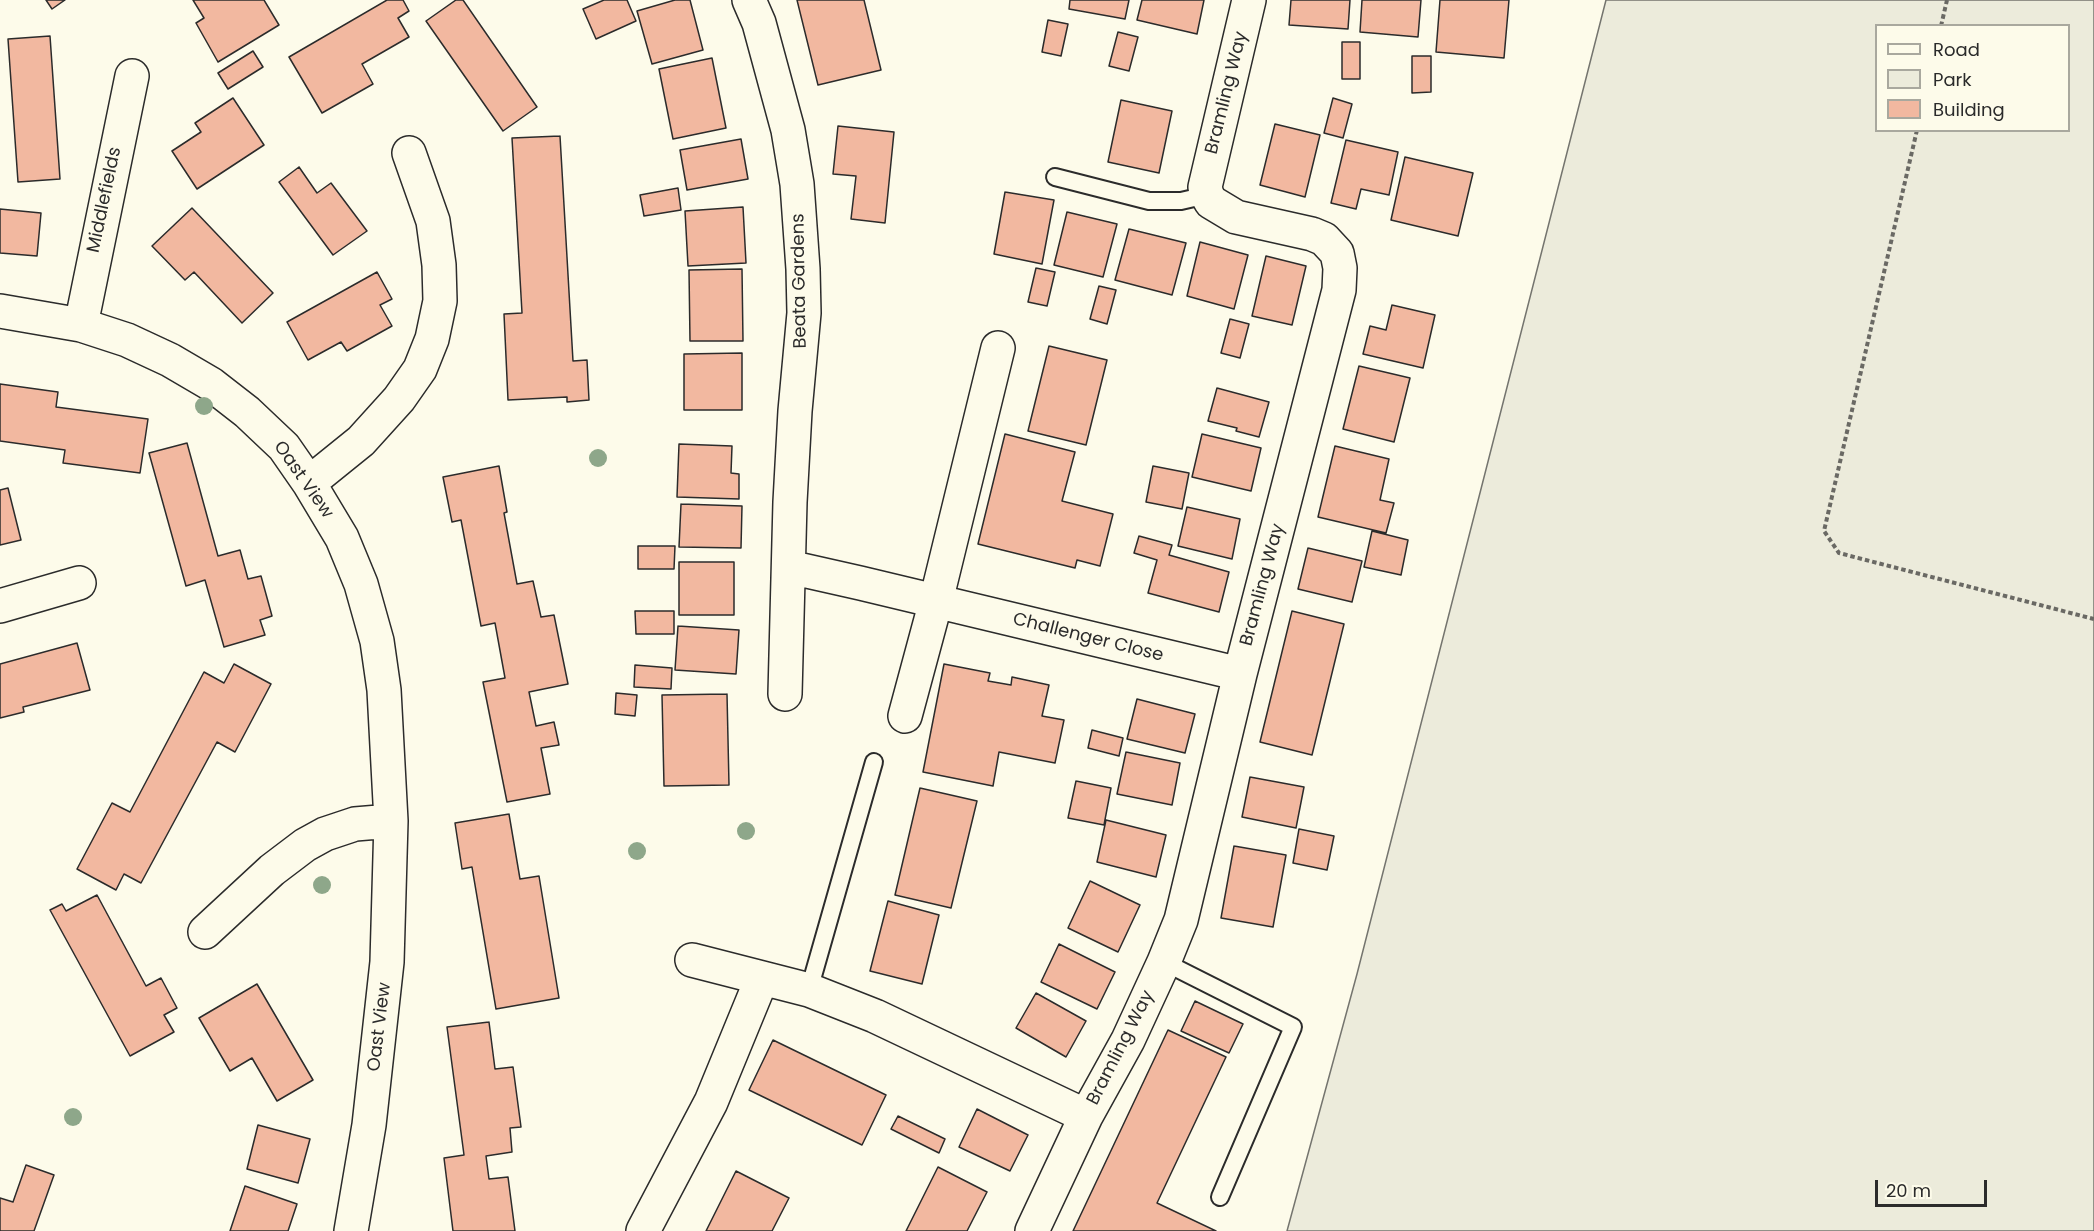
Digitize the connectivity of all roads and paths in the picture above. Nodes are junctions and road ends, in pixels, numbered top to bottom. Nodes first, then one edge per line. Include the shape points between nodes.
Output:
1 (749, 0) edge
2 (1250, 0) edge
3 (1947, 0) edge
4 (1941, 24) edge
5 (132, 76) dead end
6 (1917, 132) edge
7 (409, 153) dead end
8 (1055, 177) dead end
9 (1207, 195) junction
10 (0, 311) edge
11 (81, 324) junction
12 (998, 348) dead end
13 (309, 483) junction
14 (789, 567) junction
15 (79, 583) dead end
16 (936, 601) junction
17 (0, 606) edge
18 (2094, 619) edge
19 (1240, 674) junction
20 (785, 694) dead end
21 (904, 716) dead end
22 (874, 762) dead end
23 (391, 821) junction
24 (205, 932) dead end
25 (692, 960) dead end
26 (1164, 962) junction
27 (762, 978) junction
28 (809, 990) junction
29 (1086, 1116) junction
30 (1220, 1197) dead end
31 (351, 1231) edge
32 (643, 1231) edge
33 (1032, 1231) edge

1 - 14 street, Beata Gardens via 788,130 801,229 804,313 794,423
2 - 9 street, Bramling Way via 1205,187
3 - 4 path
5 - 11 street, Middlefields
6 - 18 path via 1824,531 1839,553
7 - 13 street via 433,221 439,265 440,301 432,339 420,369 399,399 361,441
8 - 9 lane via 1149,201 1180,201
9 - 19 street, Bramling Way via 1211,202 1236,217 1324,239 1337,254 1340,268 1329,332
10 - 11 street, Oast View
11 - 13 street, Oast View via 138,345 211,384 284,447
12 - 16 street
13 - 23 street, Oast View via 342,538 362,584 377,641 384,690
14 - 16 street
14 - 20 street, Beata Gardens
15 - 17 street
16 - 19 street, Challenger Close
16 - 21 street
19 - 26 street, Bramling Way via 1181,920
22 - 28 lane
23 - 24 street via 355,824 305,845
23 - 31 street, Oast View via 387,962 369,1125
25 - 27 street
26 - 29 street, Bramling Way via 1128,1040
26 - 30 lane via 1293,1027
27 - 28 street
27 - 32 street via 711,1102
28 - 29 street via 875,1016
29 - 33 street, Bramling Way

